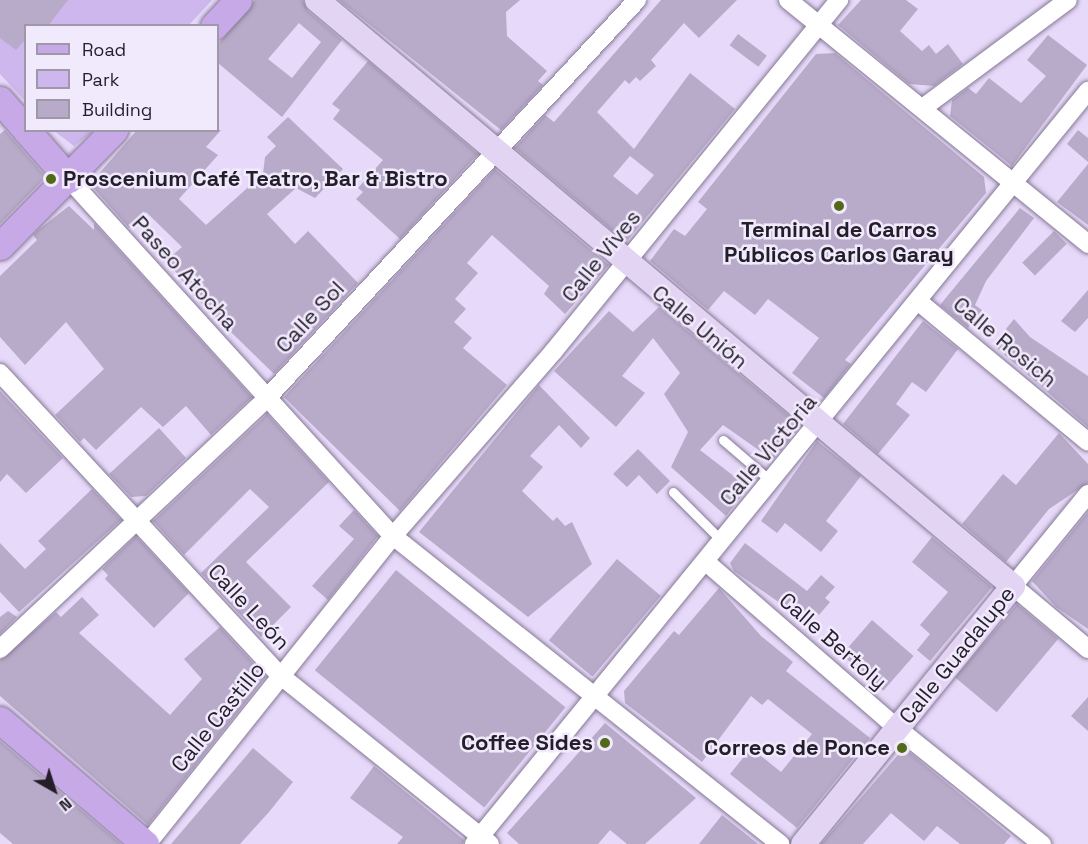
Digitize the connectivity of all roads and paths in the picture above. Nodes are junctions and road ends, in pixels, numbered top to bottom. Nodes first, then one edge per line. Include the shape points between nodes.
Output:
1 (238, 0) edge
2 (316, 0) edge
3 (637, 0) edge
4 (788, 0) edge
5 (839, 0) edge
6 (1068, 0) edge
7 (216, 24) edge
8 (818, 26) junction
9 (1088, 91) edge
10 (0, 100) edge
11 (924, 107) junction
12 (24, 128) edge
13 (28, 132) edge
14 (112, 132) edge
15 (495, 151) junction
16 (69, 179) junction
17 (1016, 185) junction
18 (1088, 244) edge
19 (0, 246) edge
20 (626, 264) junction
21 (919, 302) junction
22 (0, 372) edge
23 (266, 399) junction
24 (821, 424) junction
25 (723, 440) dead end
26 (1088, 442) edge
27 (772, 482) junction
28 (673, 492) dead end
29 (1088, 494) edge
30 (135, 520) junction
31 (393, 536) junction
32 (723, 542) junction
33 (706, 562) junction
34 (1013, 586) junction
35 (0, 649) edge
36 (1088, 649) edge
37 (281, 676) junction
38 (593, 700) junction
39 (0, 720) edge
40 (897, 728) junction
41 (481, 841) edge
42 (146, 844) edge
43 (780, 844) edge
44 (803, 844) edge
45 (1042, 844) edge

1 - 7 main road
2 - 15 street, Calle Unión
3 - 15 street, Calle Sol
4 - 8 street
5 - 8 street, Calle Vives
6 - 11 street
8 - 11 street
8 - 20 street, Calle Vives
9 - 17 street, Calle Victoria
10 - 12 main road
11 - 17 street
13 - 16 main road
14 - 16 main road
15 - 20 street, Calle Unión
15 - 23 street, Calle Sol
16 - 19 main road
16 - 23 street, Paseo Atocha
17 - 18 street
17 - 21 street, Calle Victoria
20 - 24 street, Calle Unión
20 - 31 street, Calle Vives
21 - 24 street, Calle Victoria
21 - 26 street, Calle Rosich
22 - 30 street, Calle León
23 - 30 street, Calle Sol
23 - 31 street, Paseo Atocha
24 - 27 street, Calle Victoria
24 - 34 street, Calle Unión
25 - 27 lane
27 - 32 street, Calle Victoria
28 - 32 lane
29 - 34 street, Calle Guadalupe
30 - 35 street, Calle Sol
30 - 37 street, Calle León
31 - 37 street, Calle Castillo
31 - 38 street, Paseo Atocha
32 - 33 street, Calle Victoria
33 - 38 street, Calle Victoria
33 - 40 street, Calle Bertoly
34 - 36 street, Calle Unión
34 - 40 street, Calle Guadalupe
37 - 41 street, Calle León
37 - 42 street, Calle Castillo
38 - 41 street, Calle Victoria
38 - 43 street, Paseo Atocha
39 - 42 main road
40 - 44 street, Calle Guadalupe
40 - 45 street, Calle Bertoly

